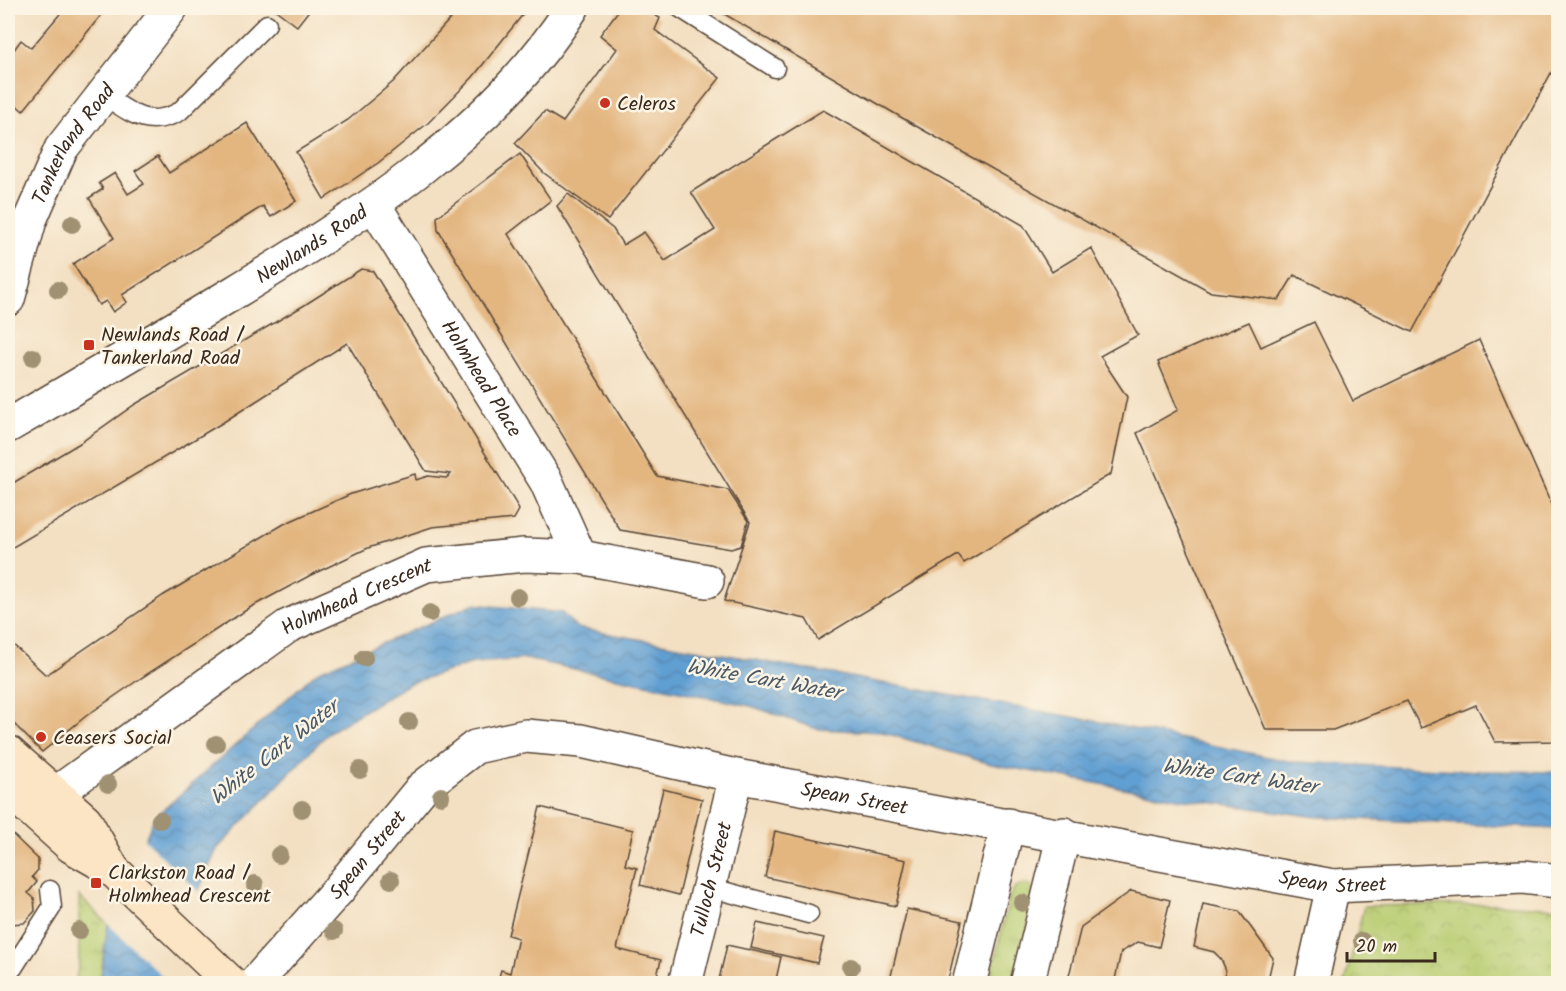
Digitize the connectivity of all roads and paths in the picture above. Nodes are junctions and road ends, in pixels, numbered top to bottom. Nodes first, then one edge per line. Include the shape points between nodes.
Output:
1 (171, 8) edge
2 (572, 8) edge
3 (680, 8) edge
4 (267, 24) dead end
5 (775, 68) dead end
6 (102, 94) junction
7 (375, 205) junction
8 (8, 299) edge
9 (8, 426) edge
10 (580, 557) junction
11 (707, 581) dead end
12 (11, 771) edge
13 (736, 776) junction
14 (55, 794) junction
15 (1008, 825) junction
16 (78, 833) junction
17 (1064, 834) junction
18 (1558, 881) edge
19 (1333, 886) junction
20 (708, 887) junction
21 (50, 890) dead end
22 (809, 914) dead end
23 (8, 968) edge
24 (232, 984) edge
25 (254, 984) edge
26 (685, 984) edge
27 (969, 984) edge
28 (1027, 984) edge
29 (1311, 984) edge

1 - 6 street, Tankerland Road
2 - 7 street, Newlands Road via 535,58 484,112 435,158
3 - 5 lane
4 - 6 lane via 179,112 165,119 150,121
6 - 8 street, Tankerland Road via 61,149 30,220
7 - 9 street, Newlands Road
7 - 10 street, Holmhead Place via 546,482
10 - 11 street, Holmhead Crescent
10 - 14 street, Holmhead Crescent via 524,555 426,565 288,626
12 - 14 main road
12 - 16 main road
13 - 15 street, Spean Street
13 - 20 street, Tulloch Street
13 - 25 street, Spean Street via 581,741 526,736 475,747 423,788
14 - 16 main road
15 - 17 street, Spean Street
15 - 27 street
16 - 24 main road
17 - 19 street, Spean Street
17 - 28 street
18 - 19 street, Spean Street via 1523,877
19 - 29 street
20 - 22 lane
20 - 26 street, Tulloch Street
21 - 23 lane via 52,907 13,968

